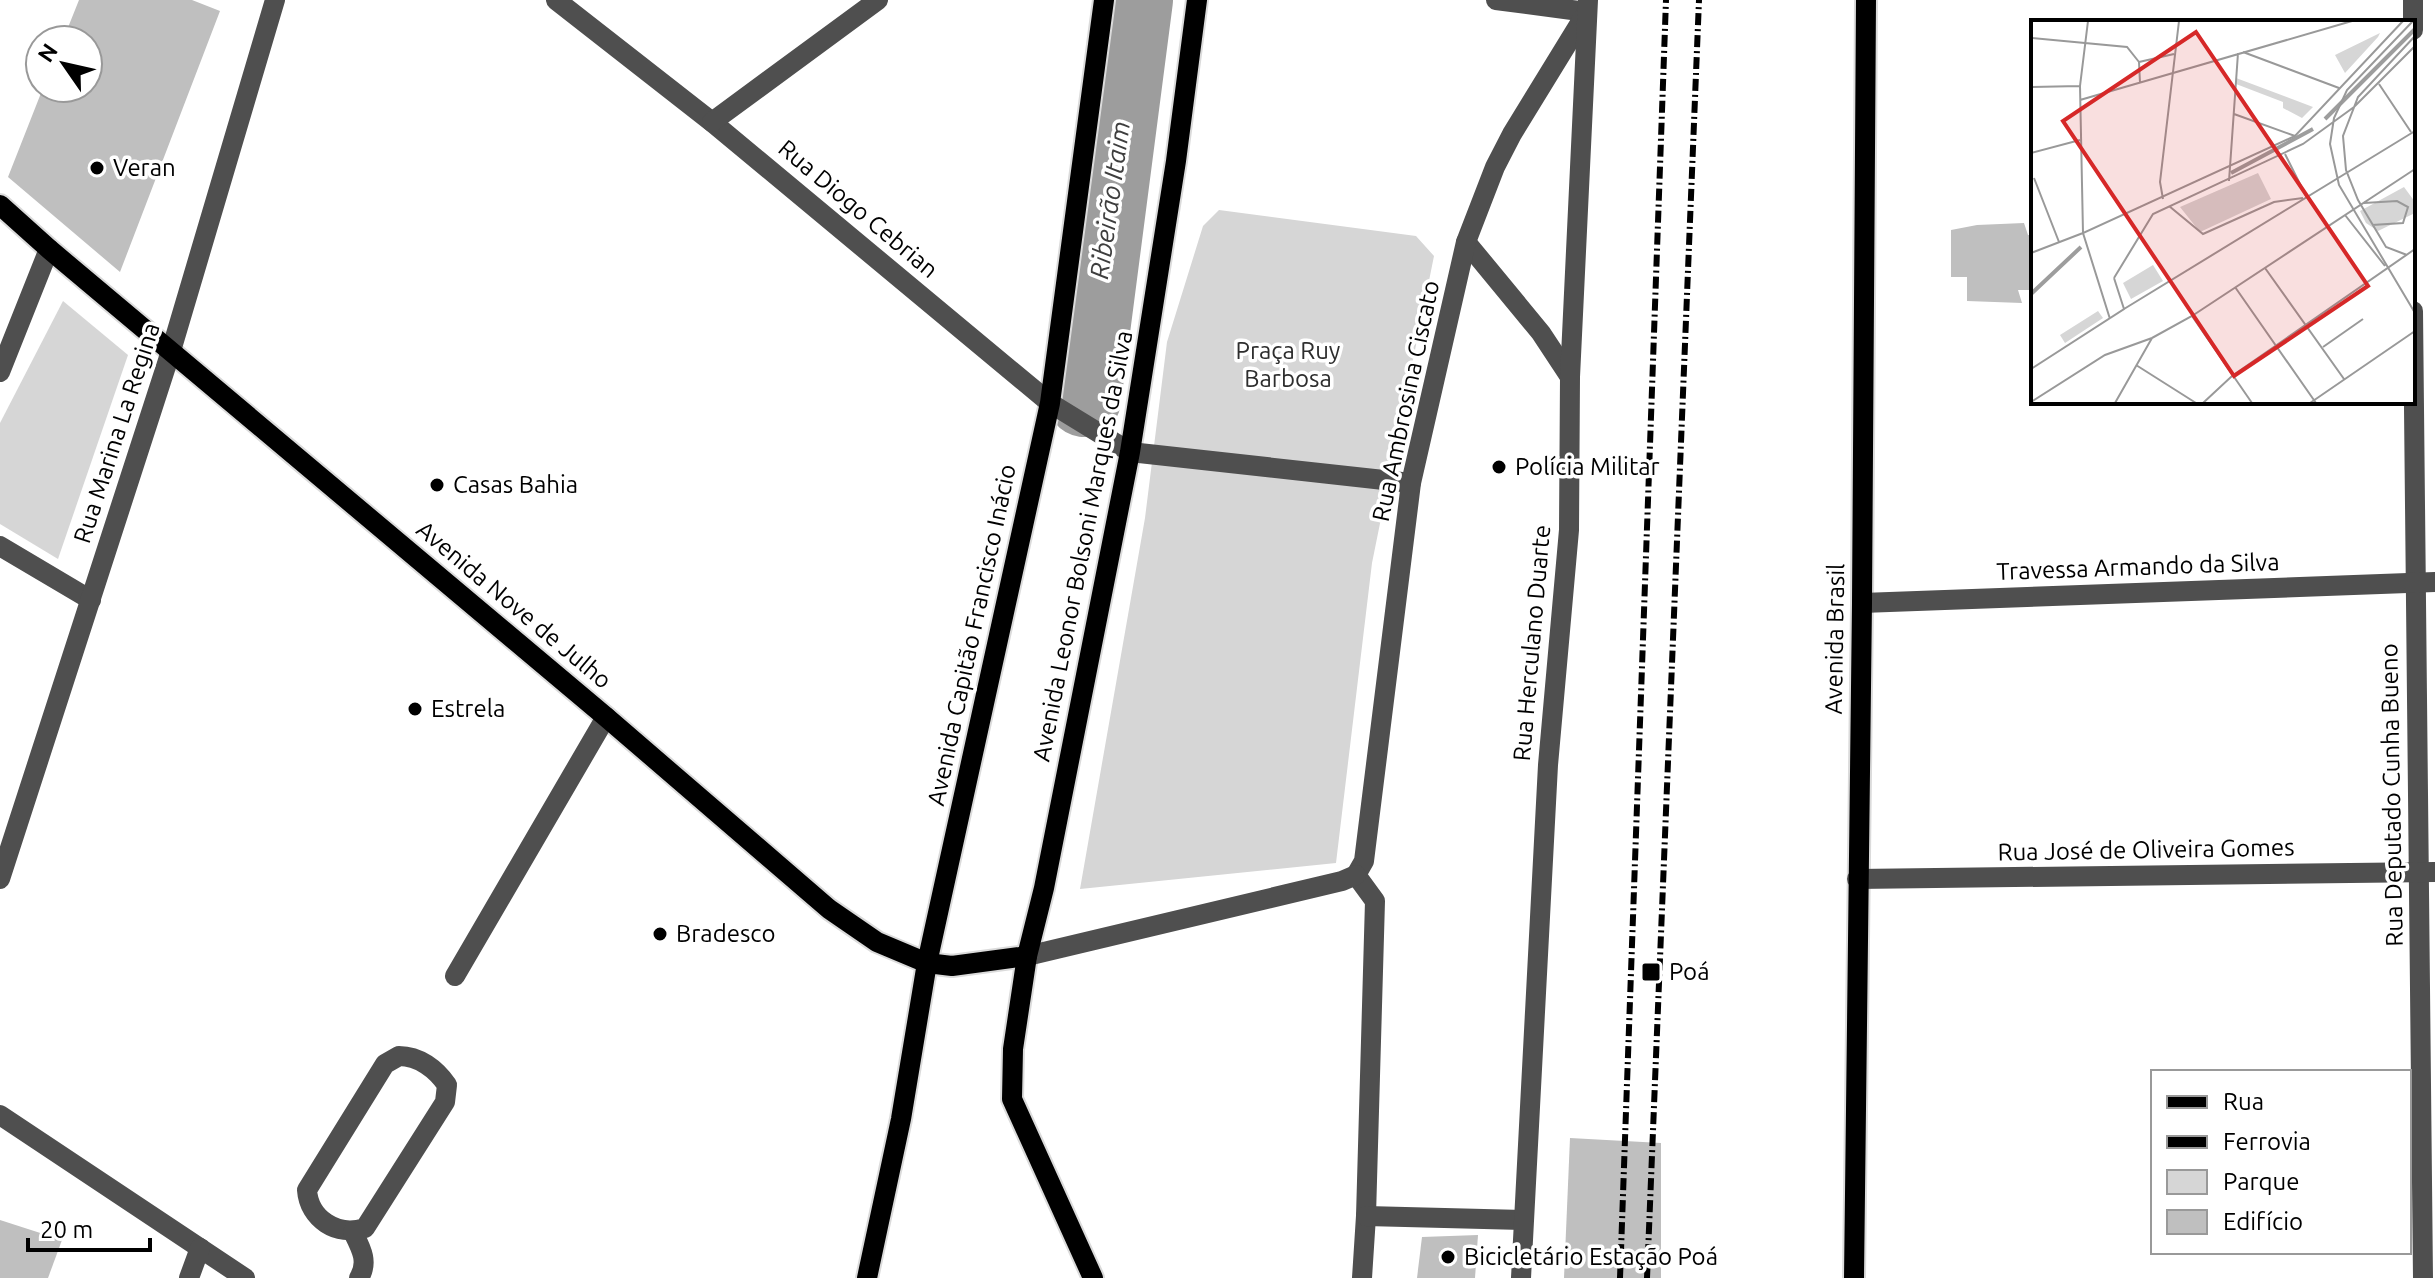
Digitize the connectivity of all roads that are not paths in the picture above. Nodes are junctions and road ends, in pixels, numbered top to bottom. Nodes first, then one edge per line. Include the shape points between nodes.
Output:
1 (275, 0) edge
2 (556, 0) edge
3 (878, 0) edge
4 (1104, 0) edge
5 (1197, 0) edge
6 (1496, 0) edge
7 (1866, 0) edge
8 (1587, 6) edge
9 (712, 122) junction
10 (0, 205) edge
11 (1466, 242) junction
12 (49, 249) junction
13 (171, 351) junction
14 (2415, 353) edge
15 (0, 372) edge
16 (1570, 377) junction
17 (1050, 403) junction
18 (1130, 452) junction
19 (1411, 483) junction
20 (0, 546) edge
21 (2426, 583) edge
22 (91, 600) junction
23 (1862, 603) junction
24 (606, 717) junction
25 (2427, 873) edge
26 (1356, 875) junction
27 (0, 879) edge
28 (1857, 879) junction
29 (1027, 956) junction
30 (927, 963) junction
31 (455, 976) dead end
32 (0, 1115) edge
33 (1366, 1216) junction
34 (1523, 1220) junction
35 (353, 1232) junction
36 (200, 1248) junction
37 (189, 1278) edge
38 (245, 1278) edge
39 (359, 1278) edge
40 (867, 1278) edge
41 (1093, 1278) edge
42 (1362, 1278) edge
43 (1521, 1278) edge
44 (1854, 1278) edge
45 (2423, 1278) edge

1 - 13 street, Rua Marina La Regina
2 - 9 street, Rua Diogo Cebrian
3 - 9 street
4 - 17 main road, Avenida Capitão Francisco Inácio
5 - 18 main road, Avenida Leonor Bolsoni Marques da Silva
6 - 8 street
7 - 23 main road, Avenida Brasil
8 - 11 street, Rua Ambrosina Ciscato via 1500,156
8 - 16 street, Rua Herculano Duarte
9 - 17 street, Rua Diogo Cebrian
10 - 12 main road, Avenida Nove de Julho
11 - 16 street
11 - 19 street, Rua Ambrosina Ciscato
12 - 13 main road, Avenida Nove de Julho
12 - 15 street
13 - 22 street, Rua Marina La Regina
13 - 24 main road, Avenida Nove de Julho
14 - 21 street, Rua Deputado Cunha Bueno
16 - 34 street, Rua Herculano Duarte via 1569,530 1548,765
17 - 18 street, Rua Diogo Cebrian
17 - 30 main road, Avenida Capitão Francisco Inácio
18 - 19 street
18 - 29 main road, Avenida Leonor Bolsoni Marques da Silva
19 - 26 street, Rua Ambrosina Ciscato via 1364,861
20 - 22 street
21 - 23 street, Travessa Armando da Silva
21 - 25 street, Rua Deputado Cunha Bueno
22 - 27 street, Rua Marina La Regina
23 - 28 main road, Avenida Brasil
24 - 30 main road, Avenida Nove de Julho via 829,909 877,942
24 - 31 street
25 - 28 street, Rua José de Oliveira Gomes
25 - 45 street, Rua Deputado Cunha Bueno
26 - 29 street
26 - 33 street via 1375,901
28 - 44 main road, Avenida Brasil
29 - 30 main road, Avenida Nove de Julho via 952,966
29 - 41 main road, Avenida Leonor Bolsoni Marques da Silva via 1013,1049 1012,1099
30 - 40 main road, Avenida Capitão Francisco Inácio
32 - 36 street
33 - 34 street
33 - 42 street
34 - 43 street, Rua Herculano Duarte
35 - 35 street via 313,1214 307,1190 385,1064 412,1056 440,1074 447,1085 445,1102 365,1228
35 - 39 street via 364,1254
36 - 37 street
36 - 38 street

